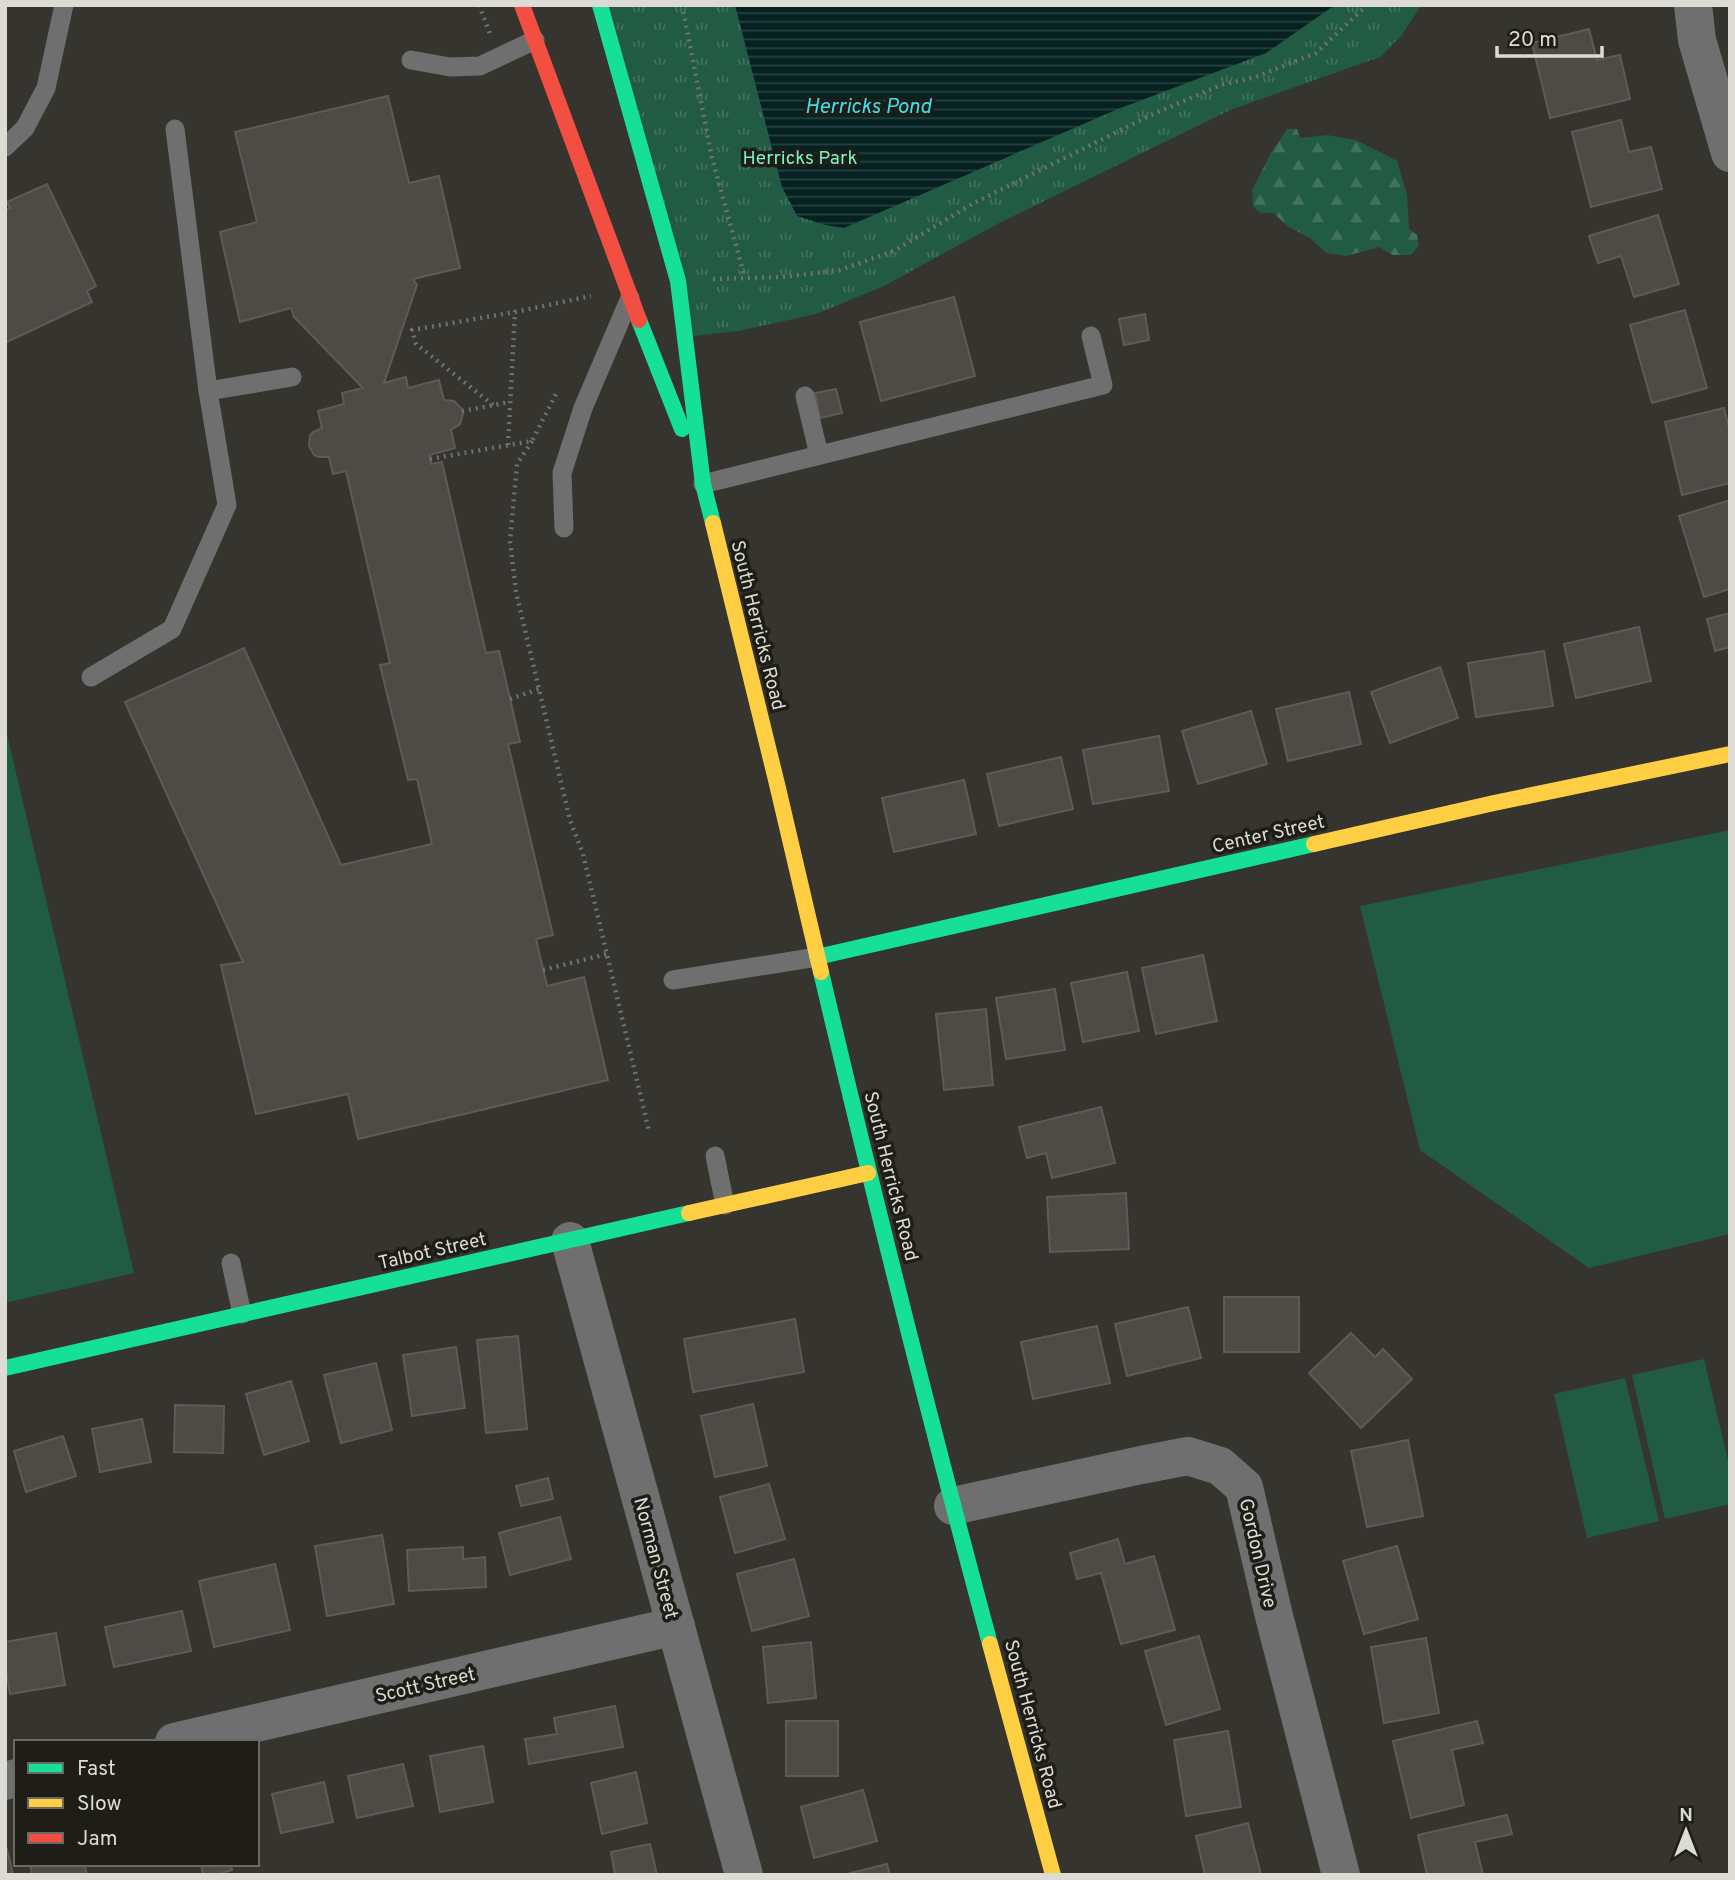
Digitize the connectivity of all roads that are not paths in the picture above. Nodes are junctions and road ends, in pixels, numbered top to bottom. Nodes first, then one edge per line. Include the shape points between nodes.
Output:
1 (64, 5) edge
2 (522, 5) edge
3 (600, 5) edge
4 (1693, 5) edge
5 (535, 40) junction
6 (411, 60) dead end
7 (175, 129) dead end
8 (5, 148) edge
9 (1730, 153) edge
10 (630, 297) junction
11 (1091, 336) dead end
12 (292, 377) dead end
13 (208, 391) junction
14 (805, 396) dead end
15 (819, 455) junction
16 (703, 484) junction
17 (564, 528) dead end
18 (91, 677) dead end
19 (1730, 754) edge
20 (817, 957) junction
21 (673, 981) dead end
22 (715, 1156) dead end
23 (868, 1173) junction
24 (725, 1205) junction
25 (569, 1241) junction
26 (231, 1263) dead end
27 (242, 1314) junction
28 (5, 1368) edge
29 (953, 1506) junction
30 (676, 1626) junction
31 (183, 1740) edge
32 (744, 1875) edge
33 (1053, 1875) edge
34 (1341, 1875) edge

1 - 8 lane via 46,88 25,128
2 - 5 main road, South Herricks Road
3 - 16 main road, South Herricks Road via 678,281
4 - 9 street via 1697,40
5 - 6 lane via 481,66 450,67
5 - 10 main road, South Herricks Road
7 - 13 lane
10 - 16 main road, South Herricks Road
10 - 17 lane via 583,408 562,472
11 - 15 lane via 1102,385
12 - 13 lane
13 - 18 lane via 227,505 172,629
14 - 15 lane
15 - 16 lane
16 - 20 main road, South Herricks Road
19 - 20 main road, Center Street
20 - 21 lane
20 - 23 main road, South Herricks Road
22 - 24 lane
23 - 24 main road, Talbot Street
23 - 29 main road, South Herricks Road
24 - 25 main road, Talbot Street
25 - 27 main road, Talbot Street
25 - 30 street, Norman Street
26 - 27 lane
27 - 28 main road, Talbot Street
29 - 33 main road, South Herricks Road
29 - 34 street, Gordon Drive via 1188,1457 1220,1466 1244,1487
30 - 31 street, Scott Street
30 - 32 street, Norman Street

